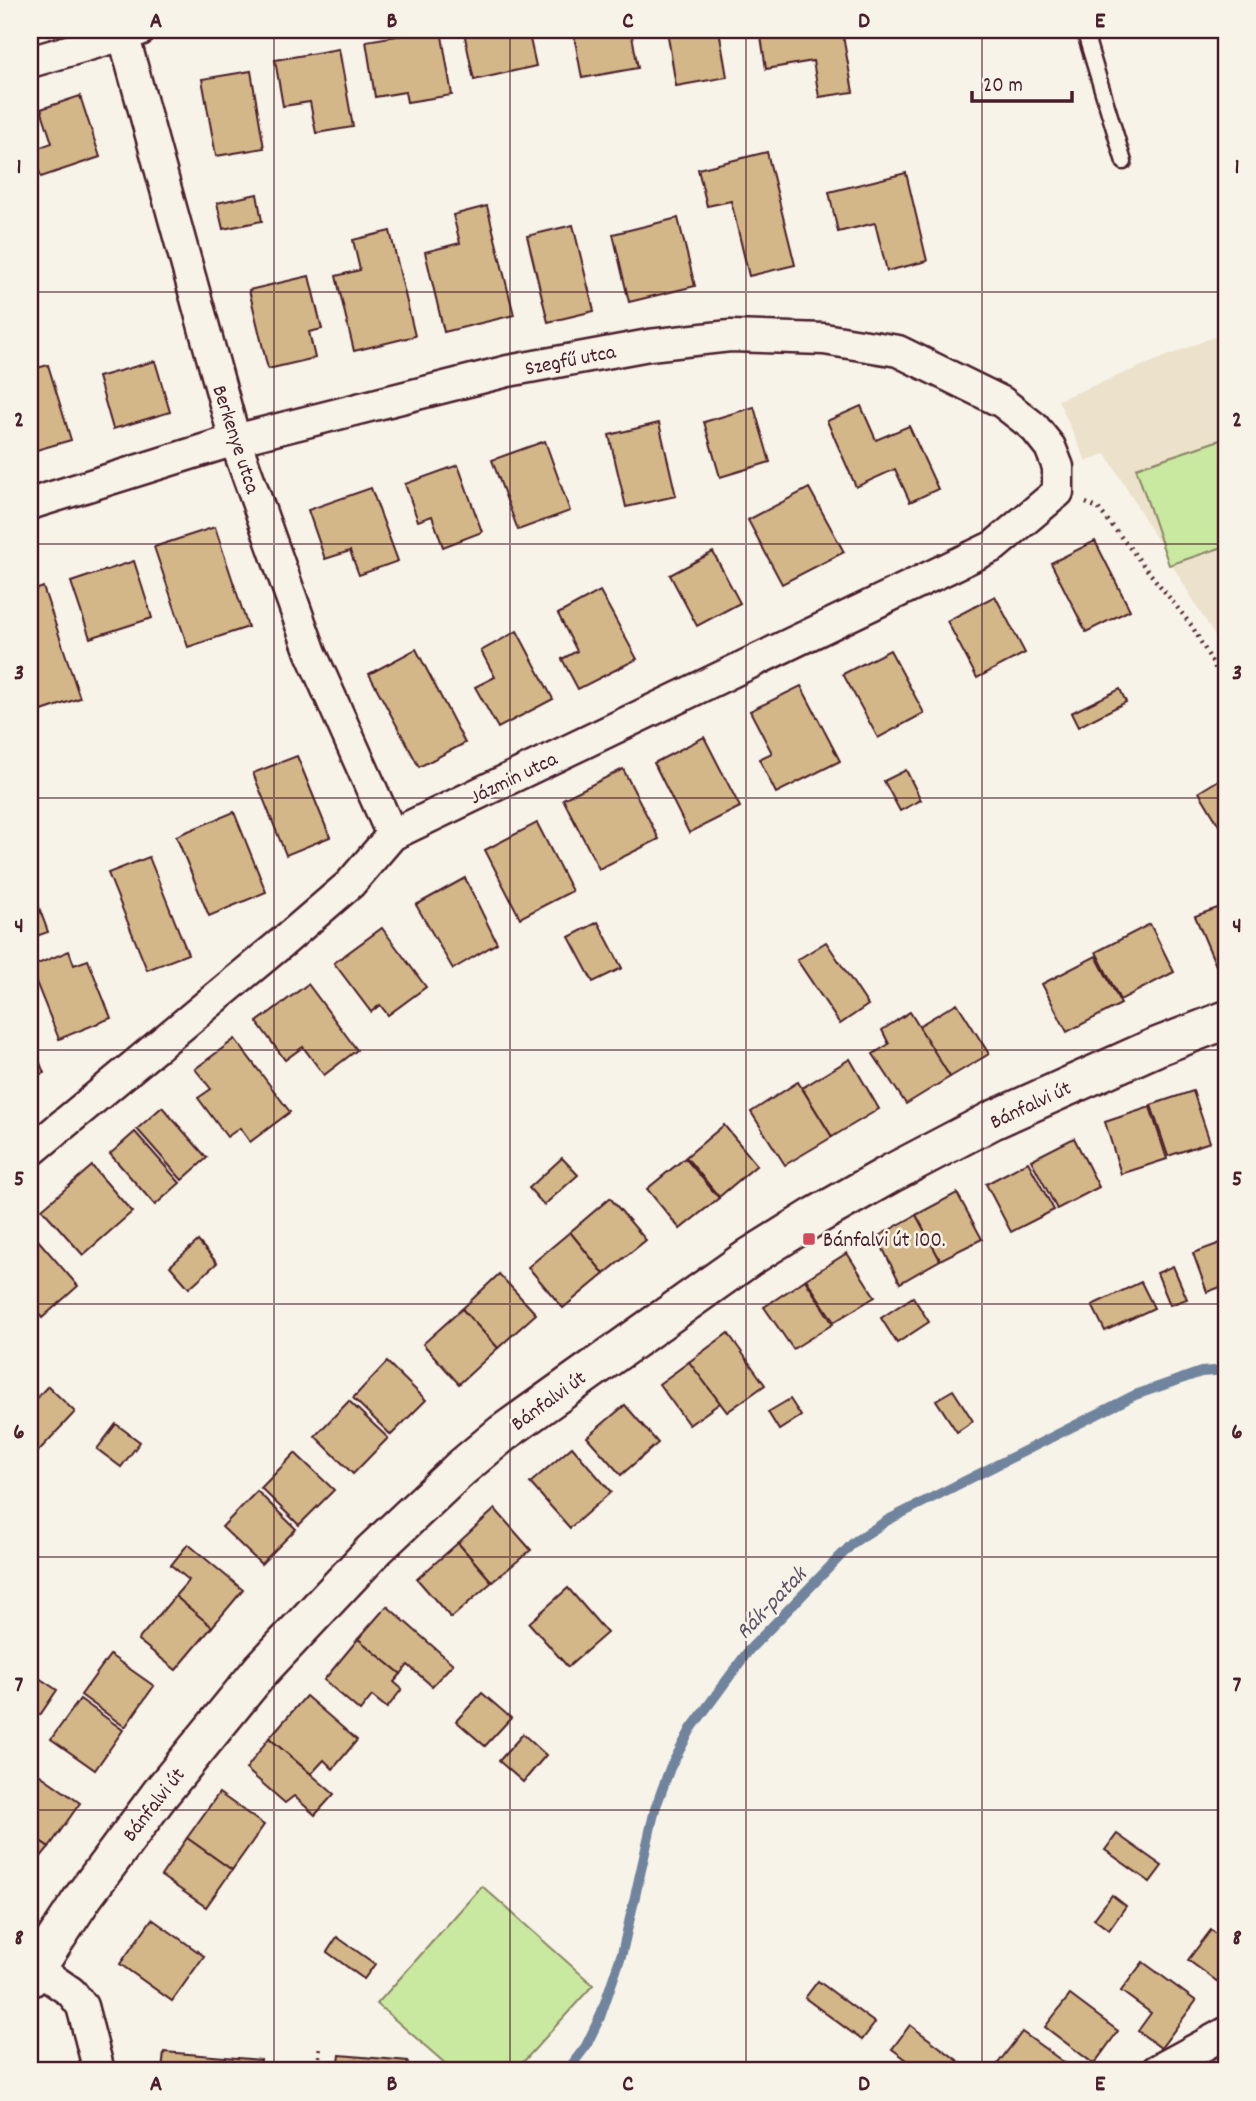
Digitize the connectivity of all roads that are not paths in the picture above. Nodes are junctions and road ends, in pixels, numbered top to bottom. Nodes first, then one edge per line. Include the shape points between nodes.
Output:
1 (1084, 30) edge
2 (128, 31) edge
3 (30, 62) edge
4 (1124, 162) dead end
5 (235, 439) junction
6 (1058, 492) joint
7 (30, 504) edge
8 (392, 835) junction
9 (1226, 1020) edge
10 (30, 1152) edge
11 (33, 1973) edge
12 (1226, 2033) edge
13 (99, 2071) edge
14 (1156, 2071) edge

1 - 4 lane
2 - 3 street
2 - 5 street, Berkenye utca
5 - 6 street, Szegfű utca via 508,371 649,345 730,336 824,339 898,351 1002,402 1034,427 1050,447 1058,467
5 - 7 street, Szegfű utca
5 - 8 street, Berkenye utca via 311,653
6 - 8 street, Jázmin utca via 994,546
8 - 10 street, Jázmin utca via 350,884
9 - 11 street, Bánfalvi út via 993,1121 814,1217 750,1256 503,1433 373,1551 262,1669 160,1794
11 - 13 street via 71,1992 82,2006
12 - 14 street

